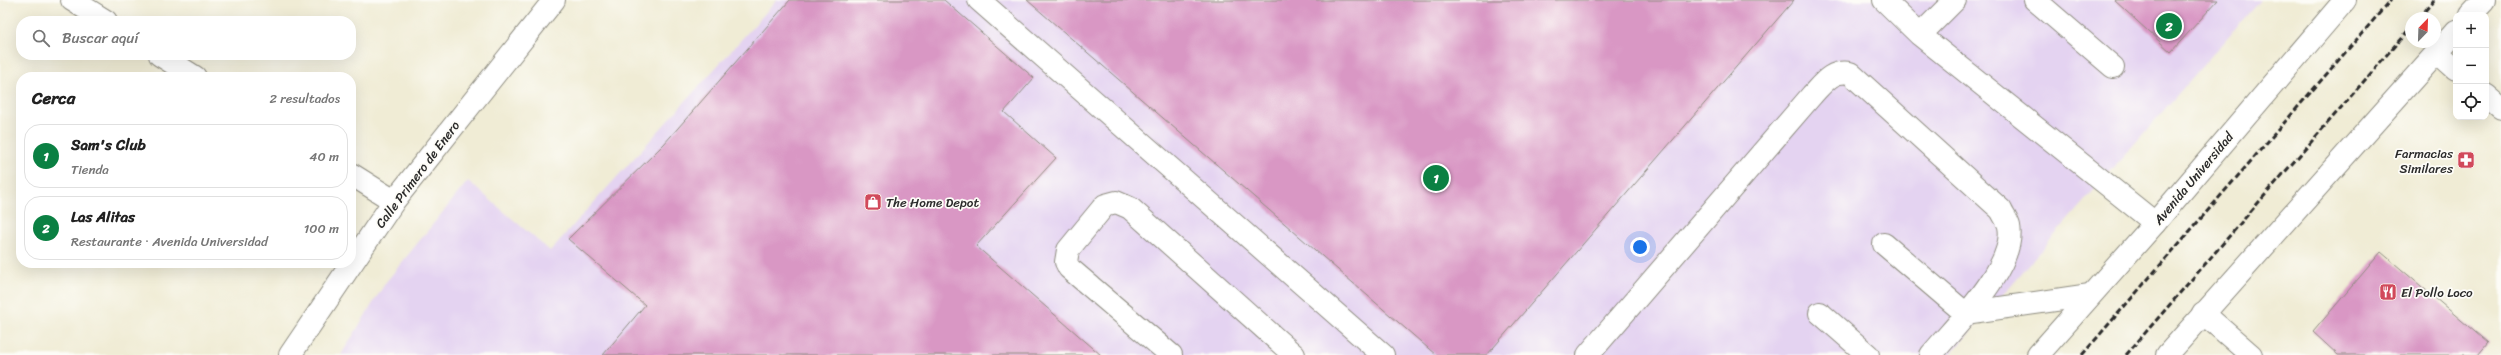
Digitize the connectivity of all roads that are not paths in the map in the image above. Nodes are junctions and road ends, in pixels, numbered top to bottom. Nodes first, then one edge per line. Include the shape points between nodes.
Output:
1 (72, 0) edge
2 (554, 0) edge
3 (979, 0) edge
4 (1884, 0) edge
5 (1954, 0) edge
6 (2035, 0) edge
7 (2344, 0) edge
8 (2484, 0) edge
9 (2473, 12) edge
10 (98, 16) edge
11 (2453, 34) edge
12 (1920, 35) junction
13 (2437, 52) junction
14 (168, 60) edge
15 (2453, 66) edge
16 (2113, 67) dead end
17 (187, 72) edge
18 (2489, 98) edge
19 (2501, 108) edge
20 (356, 177) edge
21 (394, 201) junction
22 (2155, 222) junction
23 (1884, 244) dead end
24 (356, 257) edge
25 (349, 268) edge
26 (2090, 295) junction
27 (1820, 313) dead end
28 (1965, 313) junction
29 (2204, 313) junction
30 (290, 355) edge
31 (1172, 355) edge
32 (1294, 355) edge
33 (1383, 355) edge
34 (1588, 355) edge
35 (1868, 355) edge
36 (1931, 355) edge
37 (2038, 355) edge
38 (2167, 355) edge
39 (2252, 355) edge

1 - 10 main road
2 - 21 main road, Calle Primero de Enero
3 - 33 main road
4 - 12 main road
5 - 12 main road
6 - 16 main road
7 - 22 main road, Avenida Universidad
8 - 9 main road
11 - 13 main road
12 - 22 main road
13 - 15 main road
13 - 29 main road
14 - 17 main road
18 - 19 main road
20 - 21 main road
21 - 24 main road, Calle Primero de Enero
22 - 26 main road, Avenida Universidad
23 - 28 main road
25 - 30 main road, Calle Primero de Enero
26 - 28 main road
26 - 37 main road, Avenida Universidad
27 - 35 main road
28 - 34 main road via 1983,293 2006,256 2009,226 2001,210 1850,73 1841,72 1830,76 1812,95
28 - 36 main road
29 - 38 main road
29 - 39 main road
31 - 32 main road via 1069,268 1066,262 1068,250 1105,205 1116,202 1130,208

